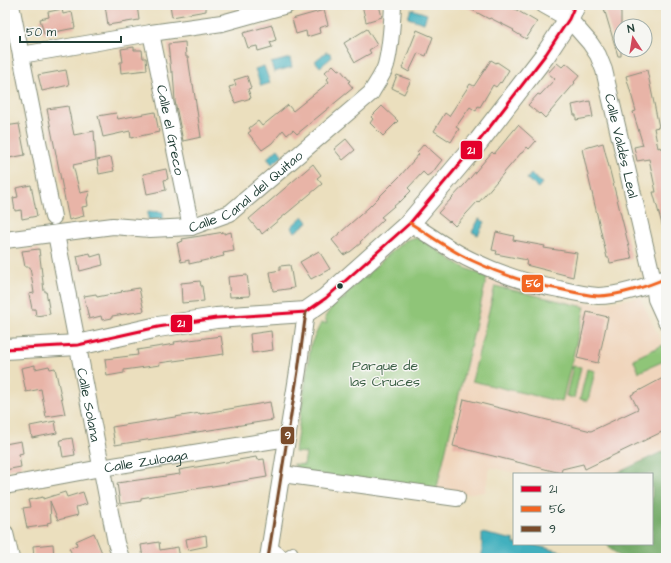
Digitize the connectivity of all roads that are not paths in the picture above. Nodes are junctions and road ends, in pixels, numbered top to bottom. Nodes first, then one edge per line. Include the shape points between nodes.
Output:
1 (11, 5) edge
2 (287, 5) edge
3 (392, 5) edge
4 (544, 5) edge
5 (572, 12) edge
6 (151, 34) junction
7 (21, 55) junction
8 (53, 217) dead end
9 (410, 223) junction
10 (191, 226) junction
11 (56, 234) junction
12 (5, 240) edge
13 (660, 281) edge
14 (306, 312) junction
15 (666, 321) edge
16 (78, 345) junction
17 (5, 349) edge
18 (287, 438) junction
19 (101, 468) junction
20 (282, 474) junction
21 (5, 486) edge
22 (457, 498) dead end
23 (5, 533) edge
24 (270, 552) edge
25 (293, 552) dead end
26 (11, 558) edge
27 (121, 558) edge

1 - 7 street
2 - 6 street via 222,23
3 - 10 street, Calle Canal del Quitao via 386,66 371,93 230,214
4 - 5 street, Calle Valdés Leal
5 - 9 street via 546,54 479,141
5 - 13 street, Calle Valdés Leal via 604,70
6 - 7 street
6 - 10 street, Calle el Greco
7 - 8 street
9 - 13 street via 492,270 551,288 599,296
9 - 14 street via 326,298
10 - 11 street, Calle Canal del Quitao via 150,229 113,226
11 - 12 street, Calle Canal del Quitao
11 - 16 street, Calle Solana
13 - 15 street, Calle Valdés Leal via 656,299
14 - 16 street via 216,318 158,327
14 - 18 street
16 - 17 street
16 - 19 street, Calle Solana
18 - 19 street, Calle Zuloaga
18 - 20 street
19 - 21 street, Calle Zuloaga
19 - 27 street, Calle Solana
20 - 22 street
20 - 24 street
23 - 26 street
24 - 25 lane via 285,556

